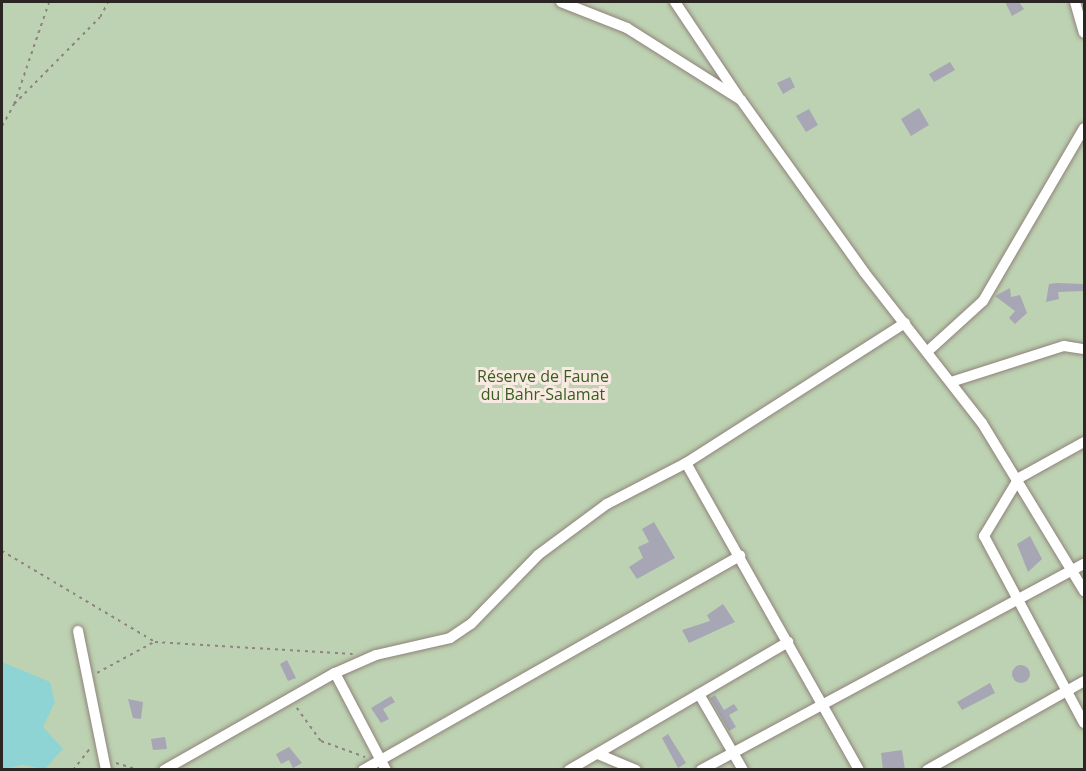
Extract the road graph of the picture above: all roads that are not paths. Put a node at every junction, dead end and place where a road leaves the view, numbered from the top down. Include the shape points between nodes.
1 (561, 2) edge
2 (675, 2) edge
3 (1075, 2) edge
4 (1084, 33) edge
5 (741, 100) junction
6 (1084, 128) edge
7 (905, 323) junction
8 (1084, 349) edge
9 (928, 351) junction
10 (951, 382) junction
11 (1084, 442) edge
12 (686, 463) junction
13 (1019, 478) junction
14 (740, 556) junction
15 (1084, 564) edge
16 (1073, 571) junction
17 (1084, 591) edge
18 (1016, 600) junction
19 (78, 630) dead end
20 (788, 642) junction
21 (335, 673) junction
22 (1084, 681) edge
23 (1066, 690) junction
24 (699, 694) junction
25 (823, 705) junction
26 (1084, 723) edge
27 (598, 754) junction
28 (734, 754) junction
29 (380, 759) junction
30 (105, 765) edge
31 (164, 770) edge
32 (363, 770) edge
33 (386, 770) edge
34 (569, 770) edge
35 (636, 770) edge
36 (701, 770) edge
37 (743, 770) edge
38 (859, 770) edge
39 (927, 770) edge

1 - 5 street via 627,28
2 - 5 street
3 - 4 street
5 - 7 street
6 - 9 street via 982,301
7 - 9 street
7 - 12 street
8 - 10 street via 1064,346
9 - 10 street
10 - 13 street
11 - 13 street
12 - 14 street
12 - 21 street via 607,504 538,555 471,624 450,638 376,655
13 - 16 street
13 - 18 street via 984,536
14 - 20 street
14 - 29 street
15 - 16 street
16 - 17 street
16 - 18 street
18 - 23 street
18 - 25 street
19 - 30 street
20 - 24 street
20 - 25 street
21 - 29 street
21 - 31 street via 290,695
22 - 23 street
23 - 26 street
23 - 39 street
24 - 27 street
24 - 28 street
25 - 28 street
25 - 38 street
27 - 34 street
27 - 35 street
28 - 36 street
28 - 37 street
29 - 32 street
29 - 33 street

